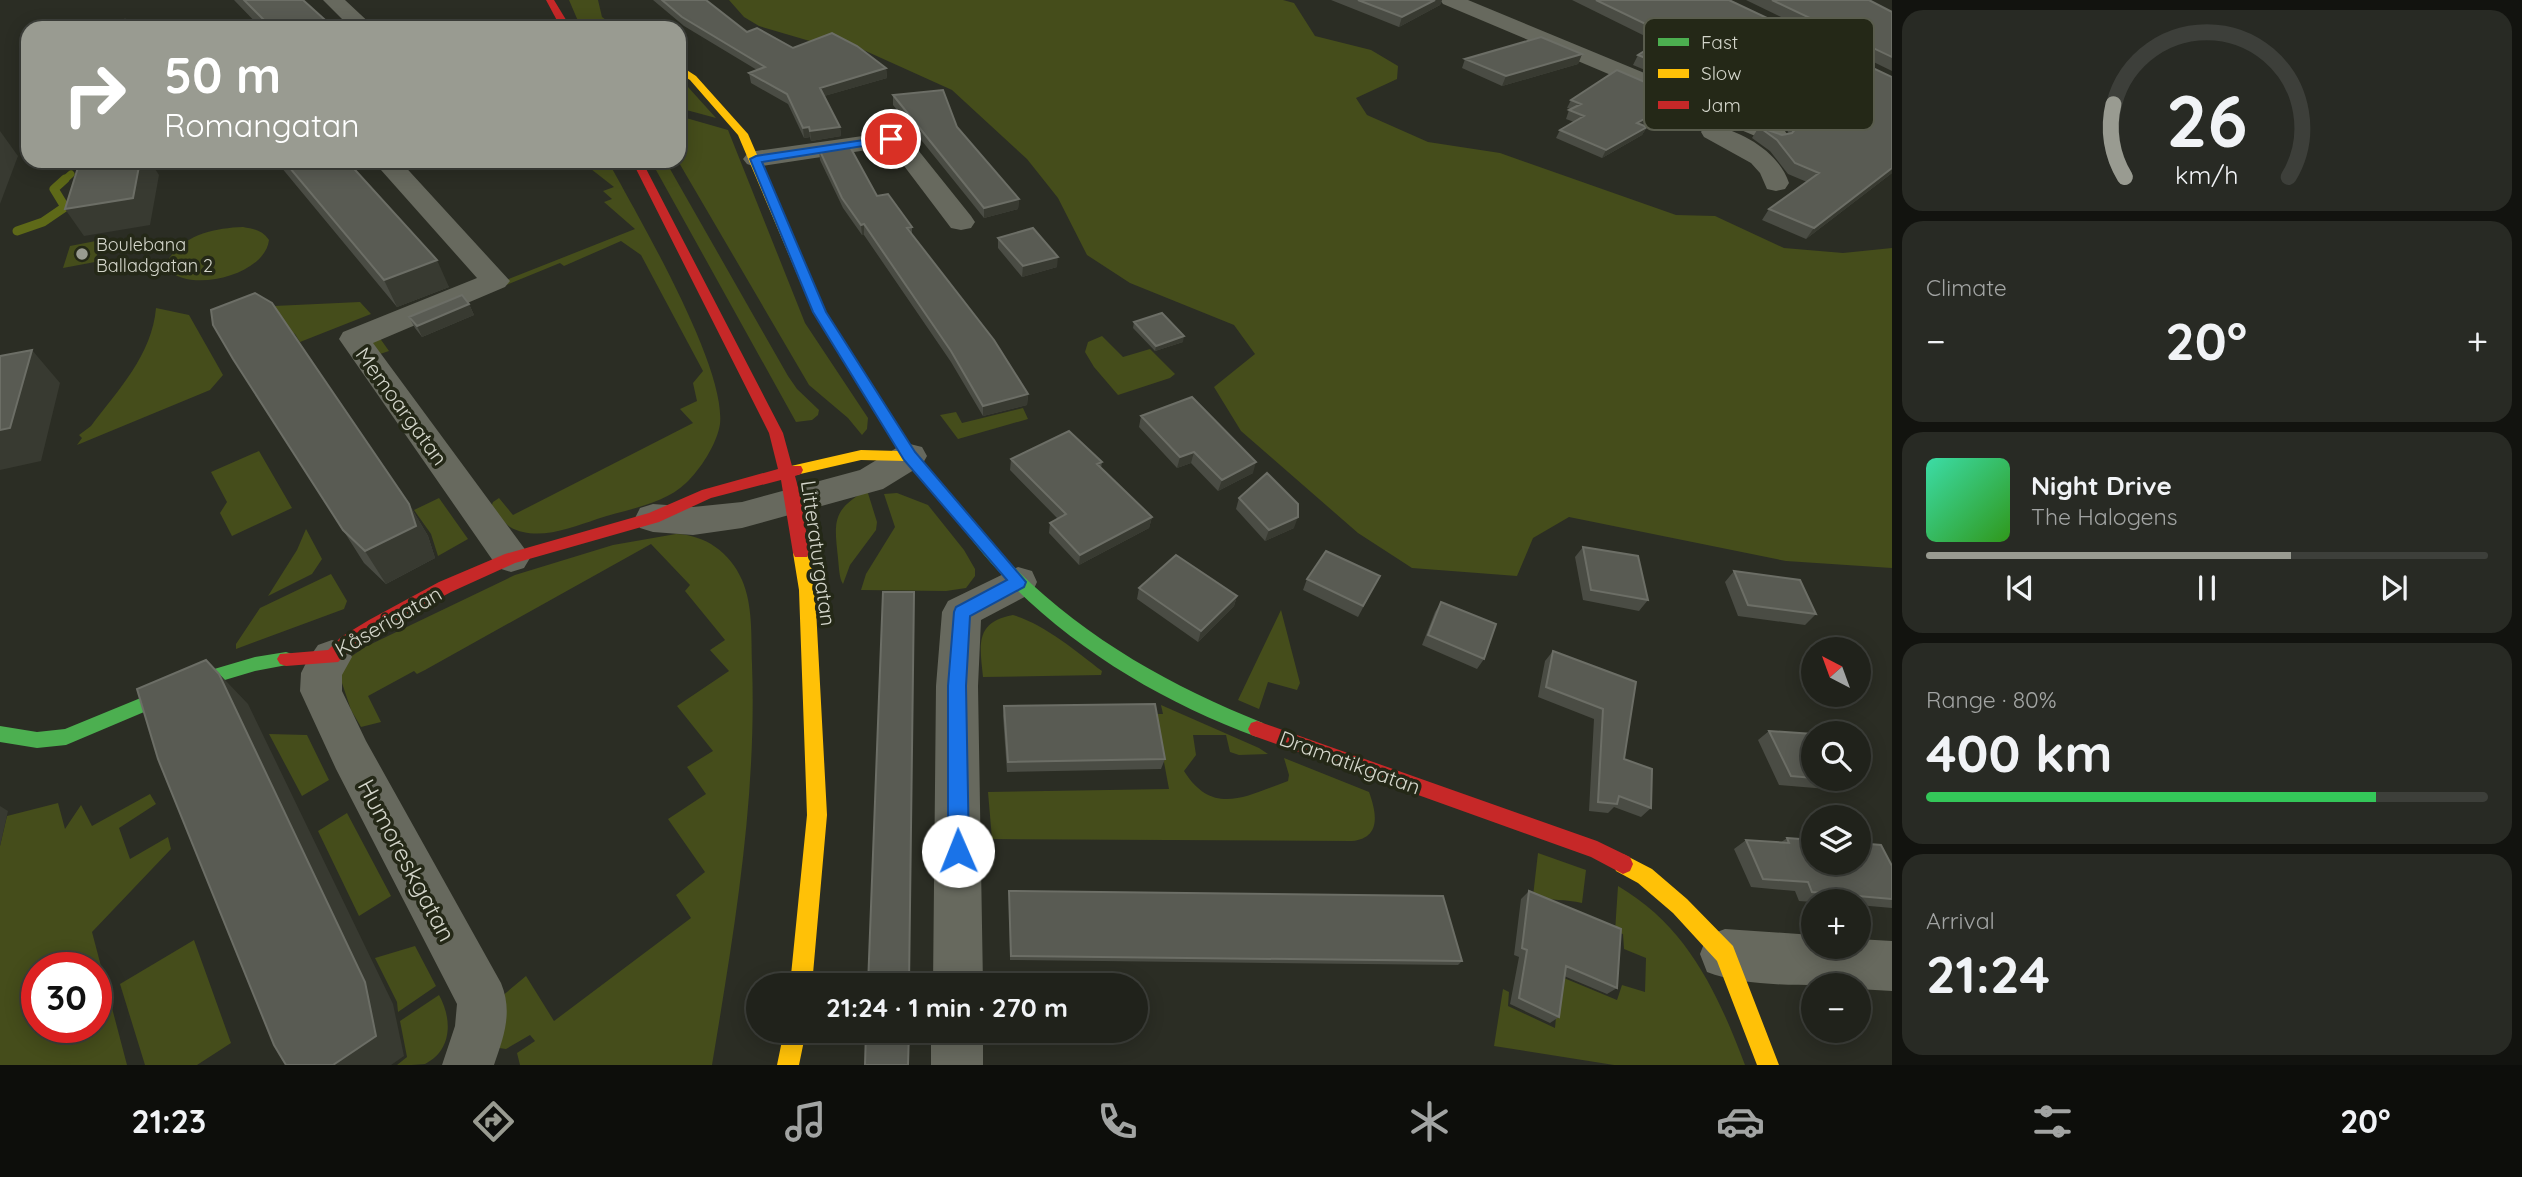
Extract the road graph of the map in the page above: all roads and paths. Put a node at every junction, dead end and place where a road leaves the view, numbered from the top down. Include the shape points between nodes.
1 (333, 0) edge
2 (1450, 0) edge
3 (554, 2) edge
4 (356, 21) edge
5 (563, 21) edge
6 (686, 73) edge
7 (1644, 81) edge
8 (1712, 130) edge
9 (1761, 130) edge
10 (1776, 136) edge
11 (756, 159) junction
12 (392, 168) edge
13 (641, 168) edge
14 (1776, 183) dead end
15 (961, 222) dead end
16 (910, 456) junction
17 (791, 487) junction
18 (653, 518) joint
19 (511, 558) junction
20 (1018, 582) junction
21 (331, 657) junction
22 (0, 734) edge
23 (1725, 954) junction
24 (1892, 966) edge
25 (802, 973) edge
26 (957, 973) edge
27 (793, 1043) edge
28 (957, 1043) edge
29 (468, 1065) edge
30 (789, 1065) edge
31 (957, 1065) edge
32 (1768, 1065) edge

1 - 4 street
2 - 7 street
3 - 5 street
6 - 11 street, Dramatikgatan via 732,120
8 - 14 street via 1756,156 1774,174
9 - 10 street
11 - 15 street via 891,139 901,145
11 - 16 street, Dramatikgatan via 819,312
12 - 19 street, Memoargatan via 495,281 354,339
13 - 17 street, Litteraturgatan via 776,433
16 - 17 street via 871,480
16 - 20 street, Dramatikgatan
17 - 18 street, Kåserigatan via 742,514 693,522
17 - 25 street, Litteraturgatan via 807,590 817,816
18 - 19 street, Kåserigatan
19 - 21 street, Kåserigatan via 375,625
20 - 23 street, Dramatikgatan via 1129,668 1241,723 1619,861 1660,887
20 - 26 street via 962,612 957,686
21 - 22 street, Kåserigatan via 275,660 219,675 84,732 44,740
21 - 29 street, Humoreskgatan via 322,673 321,691 483,1000 478,1038
23 - 24 street
23 - 32 street, Dramatikgatan
27 - 30 street
28 - 31 street

